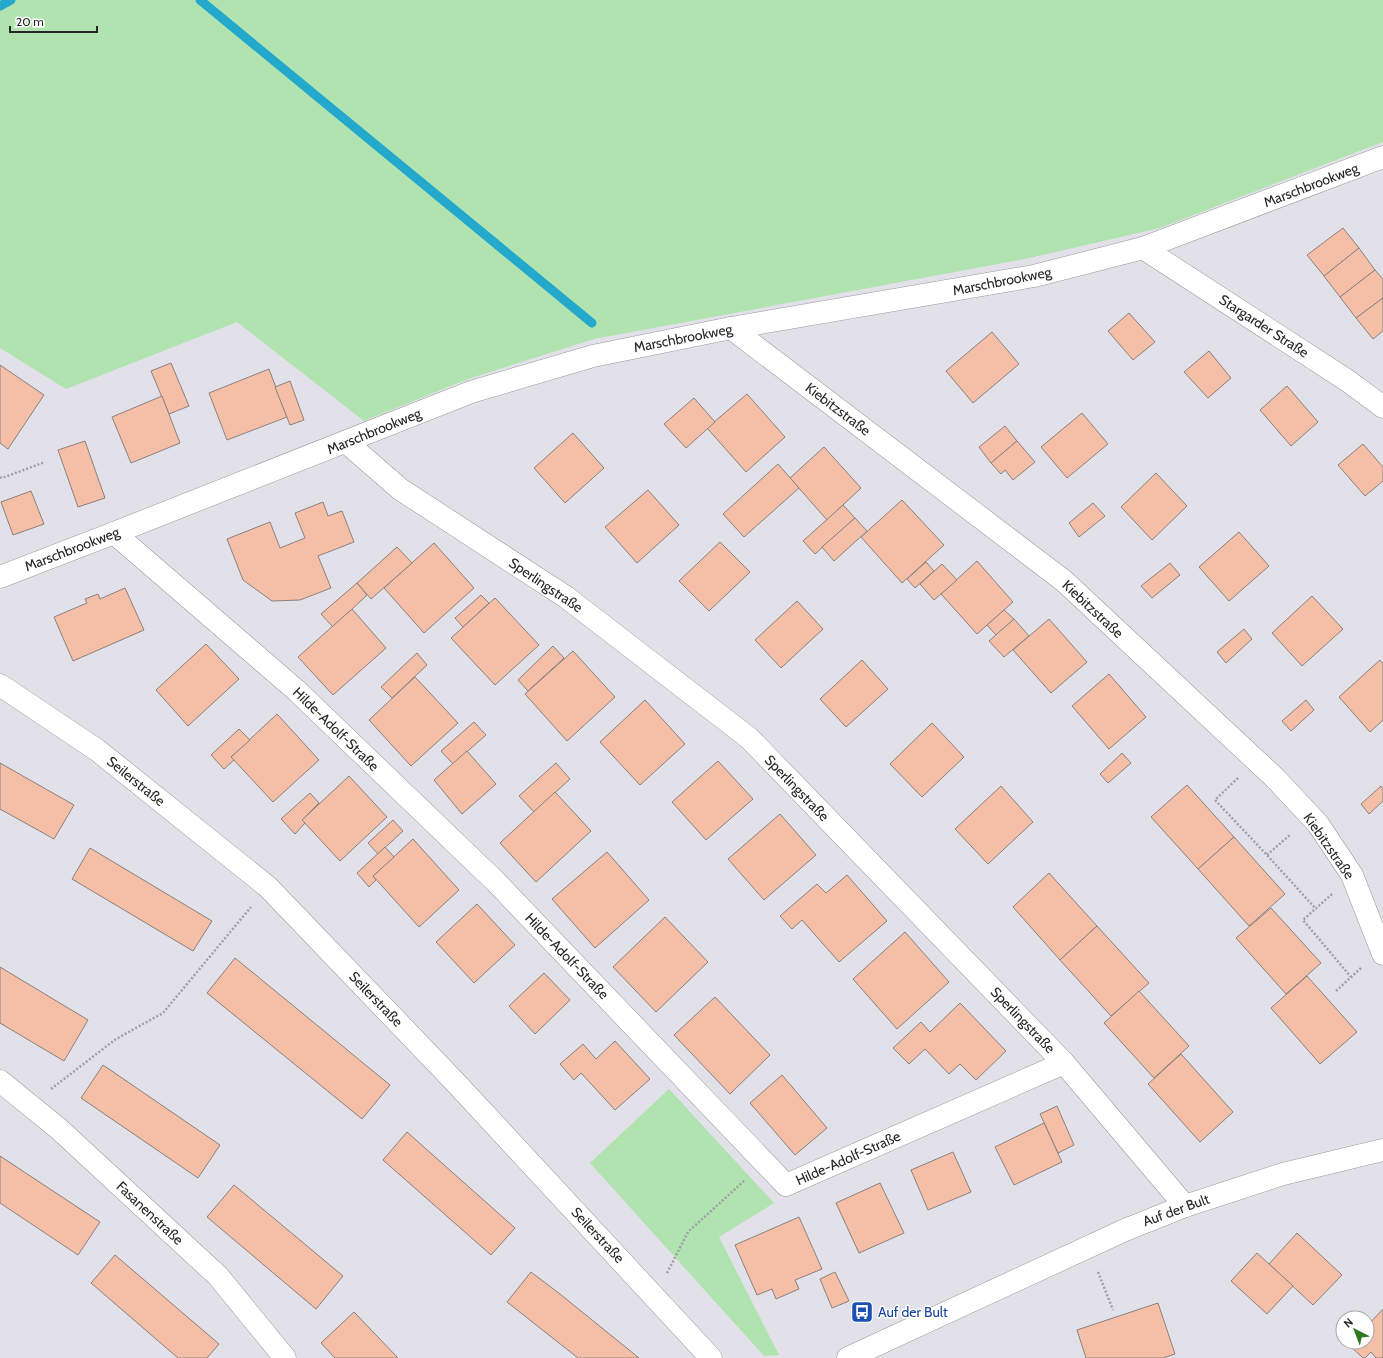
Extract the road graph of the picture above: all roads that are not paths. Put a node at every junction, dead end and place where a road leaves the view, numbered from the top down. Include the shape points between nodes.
1 (1383, 157) edge
2 (1143, 248) junction
3 (731, 328) junction
4 (1383, 407) edge
5 (346, 442) junction
6 (114, 533) junction
7 (0, 577) edge
8 (0, 684) edge
9 (1382, 952) edge
10 (1064, 1063) junction
11 (0, 1081) edge
12 (1383, 1150) edge
13 (1185, 1206) junction
14 (285, 1358) edge
15 (711, 1358) edge
16 (848, 1358) edge

1 - 2 street, Marschbrookweg
2 - 3 street, Marschbrookweg via 1034,276
2 - 4 street, Stargarder Straße via 1348,381
3 - 5 street, Marschbrookweg via 570,362 471,392
3 - 9 street, Kiebitzstraße via 1064,581 1275,778 1318,824 1352,875
5 - 6 street, Marschbrookweg
5 - 10 street, Sperlingstraße via 400,489 566,596 749,738
6 - 7 street, Marschbrookweg
6 - 10 street, Hilde-Adolf-Straße via 296,690 496,882 786,1185
8 - 15 street, Seilerstraße via 97,750 268,887 456,1083
10 - 13 street, Sperlingstraße
11 - 14 street, Fasanenstraße via 59,1129 218,1276
12 - 13 street, Auf der Bult via 1283,1174
13 - 16 street, Auf der Bult via 1125,1230

